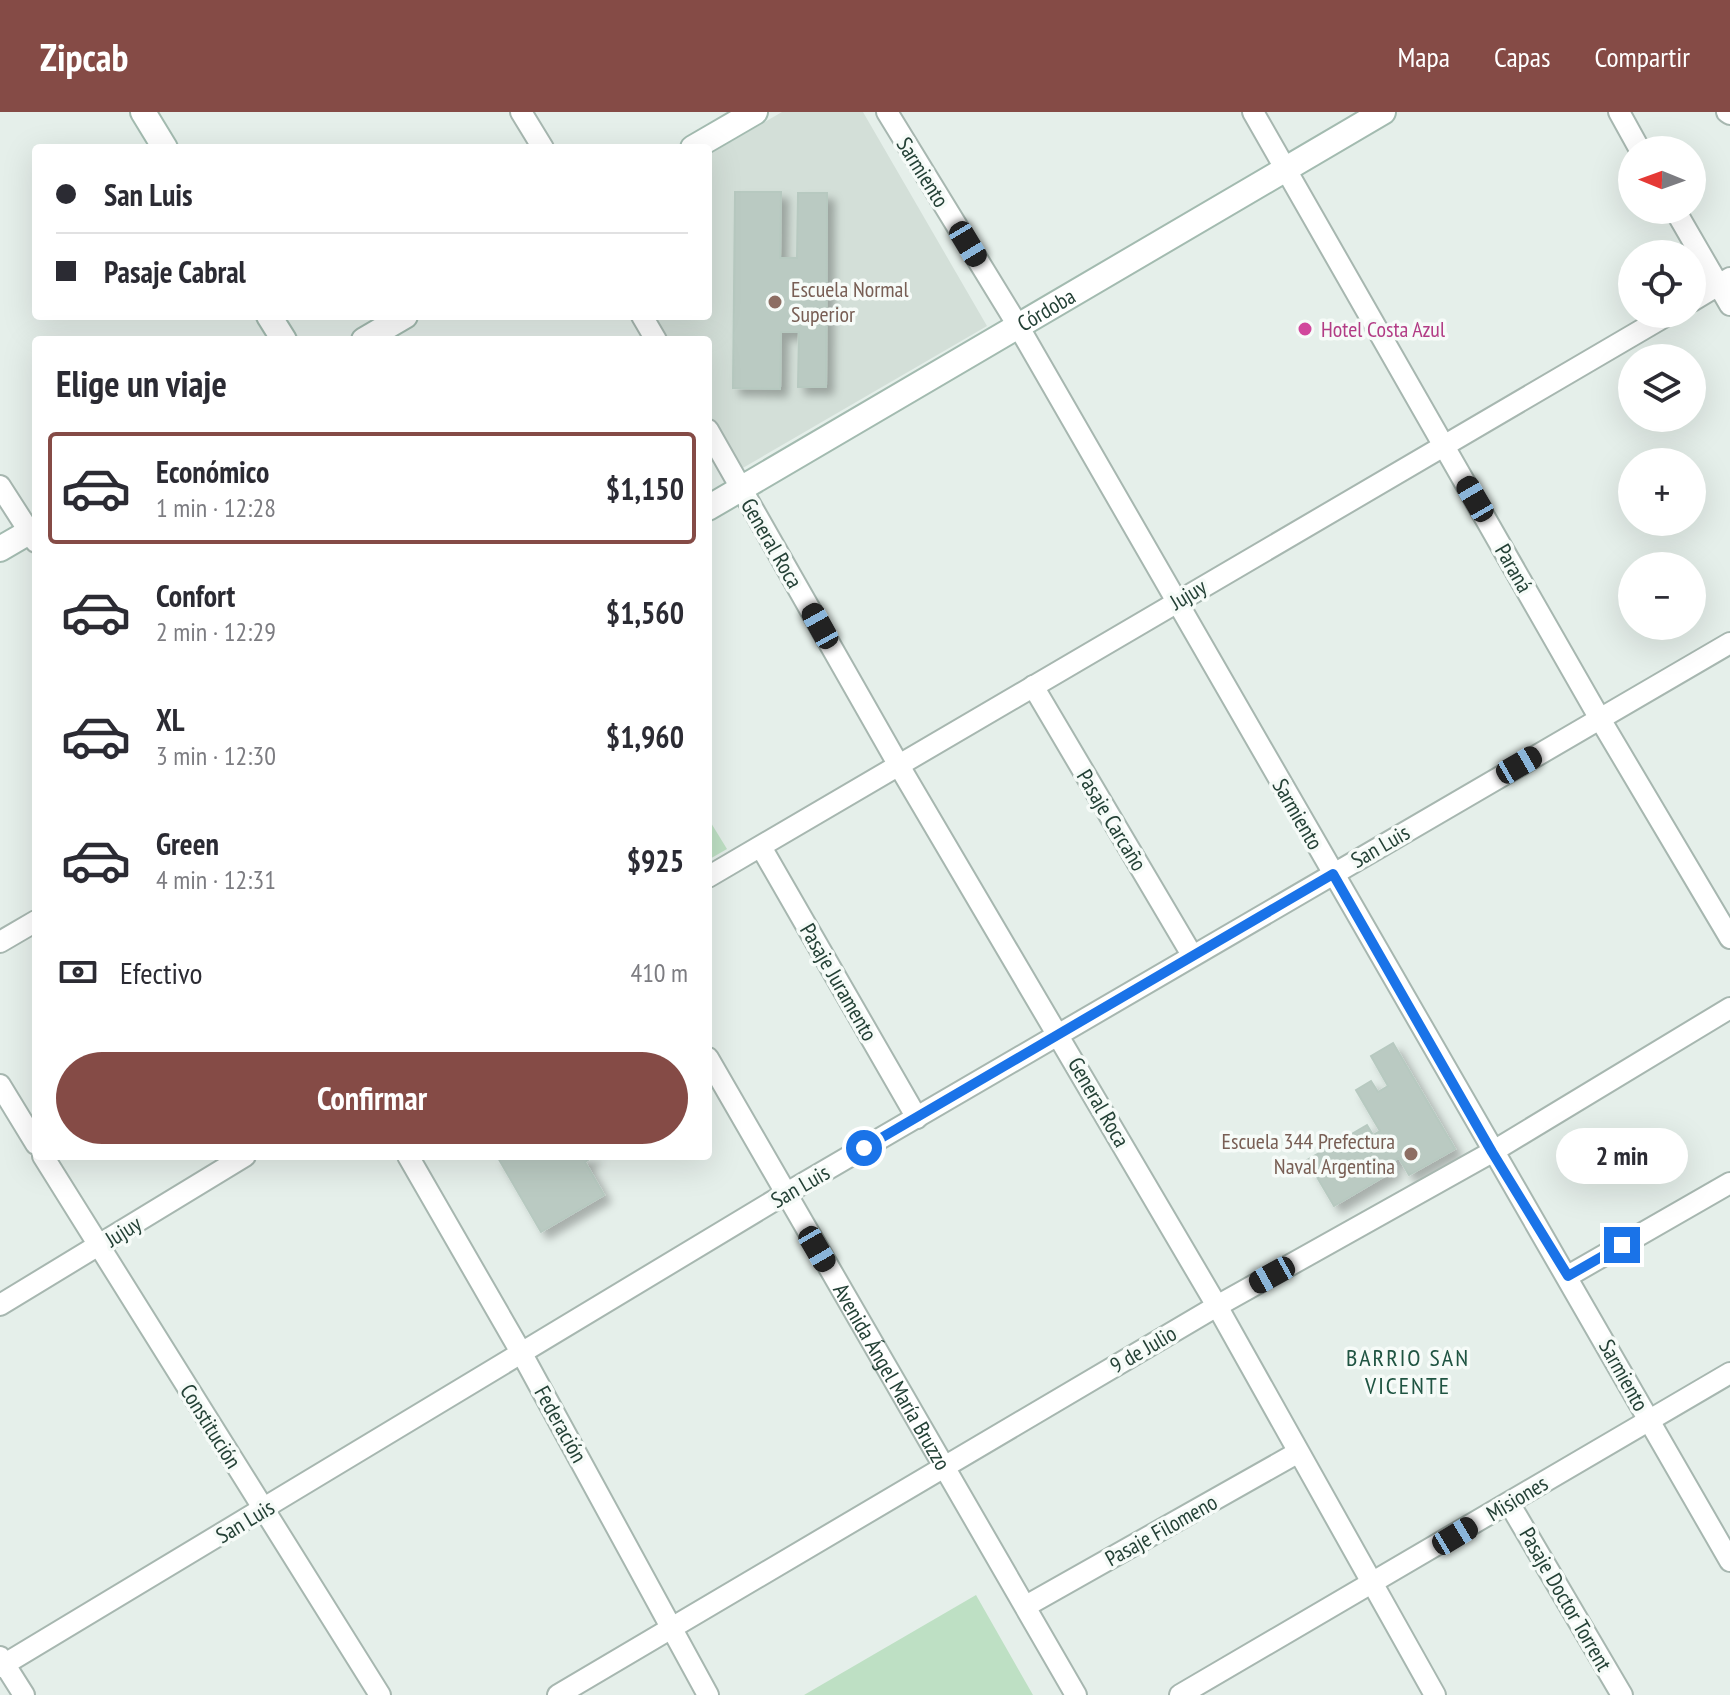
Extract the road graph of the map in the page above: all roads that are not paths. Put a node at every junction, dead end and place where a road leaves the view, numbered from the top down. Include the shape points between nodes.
1 (126, 112) edge
2 (143, 112) edge
3 (521, 112) edge
4 (755, 112) edge
5 (887, 112) edge
6 (1253, 112) edge
7 (1383, 112) edge
8 (1619, 112) edge
9 (1632, 136) edge
10 (146, 144) edge
11 (163, 144) edge
12 (541, 144) edge
13 (700, 144) edge
14 (1284, 167) junction
15 (1685, 224) edge
16 (1724, 282) edge
17 (1706, 293) edge
18 (1730, 305) edge
19 (398, 320) edge
20 (1017, 324) junction
21 (1645, 328) edge
22 (371, 336) edge
23 (712, 437) edge
24 (1443, 444) junction
25 (0, 486) edge
26 (741, 488) junction
27 (712, 506) edge
28 (32, 531) edge
29 (32, 535) edge
30 (0, 549) edge
31 (1175, 602) junction
32 (1730, 643) edge
33 (1033, 686) junction
34 (1600, 719) junction
35 (898, 764) junction
36 (761, 847) junction
37 (1333, 874) junction
38 (712, 875) edge
39 (32, 923) edge
40 (1730, 938) edge
41 (0, 942) edge
42 (1192, 955) junction
43 (1730, 1008) edge
44 (1059, 1032) junction
45 (712, 1065) edge
46 (0, 1085) edge
47 (917, 1118) junction
48 (32, 1137) edge
49 (1492, 1152) junction
50 (45, 1160) edge
51 (239, 1160) edge
52 (410, 1160) edge
53 (1730, 1183) edge
54 (785, 1194) junction
55 (98, 1247) junction
56 (1568, 1276) junction
57 (0, 1305) edge
58 (1217, 1306) junction
59 (522, 1354) junction
60 (1730, 1373) edge
61 (1649, 1419) junction
62 (1297, 1453) junction
63 (943, 1466) junction
64 (1509, 1503) junction
65 (264, 1510) junction
66 (1730, 1561) edge
67 (1373, 1585) junction
68 (1026, 1606) junction
69 (672, 1627) junction
70 (2, 1663) edge
71 (24, 1695) edge
72 (380, 1695) edge
73 (558, 1695) edge
74 (708, 1695) edge
75 (1076, 1695) edge
76 (1180, 1695) edge
77 (1435, 1695) edge
78 (1622, 1695) edge

1 - 10 street
2 - 11 street
3 - 12 street
4 - 13 street
5 - 20 street, Sarmiento
6 - 14 street, Paraná
7 - 14 street, Córdoba
8 - 9 street
14 - 20 street, Córdoba
14 - 24 street, Paraná
15 - 16 street
16 - 17 street
16 - 18 street
19 - 22 street
20 - 26 street, Córdoba
20 - 31 street, Sarmiento
21 - 24 street, Jujuy
23 - 26 street, General Roca
24 - 31 street, Jujuy
24 - 34 street, Paraná
25 - 28 street
26 - 27 street, Córdoba
26 - 35 street, General Roca
29 - 30 street
31 - 33 street, Jujuy
31 - 37 street, Sarmiento
32 - 34 street, San Luis
33 - 35 street, Jujuy
33 - 42 street, Pasaje Carcaño
34 - 37 street, San Luis
34 - 40 street, Paraná
35 - 36 street, Jujuy
35 - 44 street, General Roca
36 - 38 street, Jujuy
36 - 47 street, Pasaje Juramento
37 - 42 street, San Luis
37 - 49 street, Sarmiento
39 - 41 street
42 - 44 street, San Luis
43 - 49 street, 9 de Julio
44 - 47 street, San Luis
44 - 58 street, General Roca
45 - 54 street, Avenida Ángel María Bruzzo
46 - 48 street
47 - 54 street, San Luis
49 - 56 street, Sarmiento
49 - 58 street, 9 de Julio
50 - 55 street, Constitución
51 - 55 street, Jujuy
52 - 59 street, Federación
53 - 56 street
54 - 59 street, San Luis
54 - 63 street, Avenida Ángel María Bruzzo
55 - 57 street, Jujuy
55 - 65 street, Constitución
56 - 61 street, Sarmiento
58 - 62 street, General Roca
58 - 63 street, 9 de Julio
59 - 65 street, San Luis
59 - 69 street, Federación
60 - 61 street, Misiones
61 - 64 street, Misiones
61 - 66 street, Sarmiento
62 - 67 street, General Roca
62 - 68 street, Pasaje Filomeno
63 - 68 street, Avenida Ángel María Bruzzo
63 - 69 street, 9 de Julio
64 - 67 street, Misiones
64 - 78 street, Pasaje Doctor Torrent
65 - 70 street, San Luis
65 - 72 street, Constitución
67 - 76 street, Misiones
67 - 77 street, General Roca
68 - 75 street, Avenida Ángel María Bruzzo
69 - 73 street, 9 de Julio
69 - 74 street, Federación
70 - 71 street

